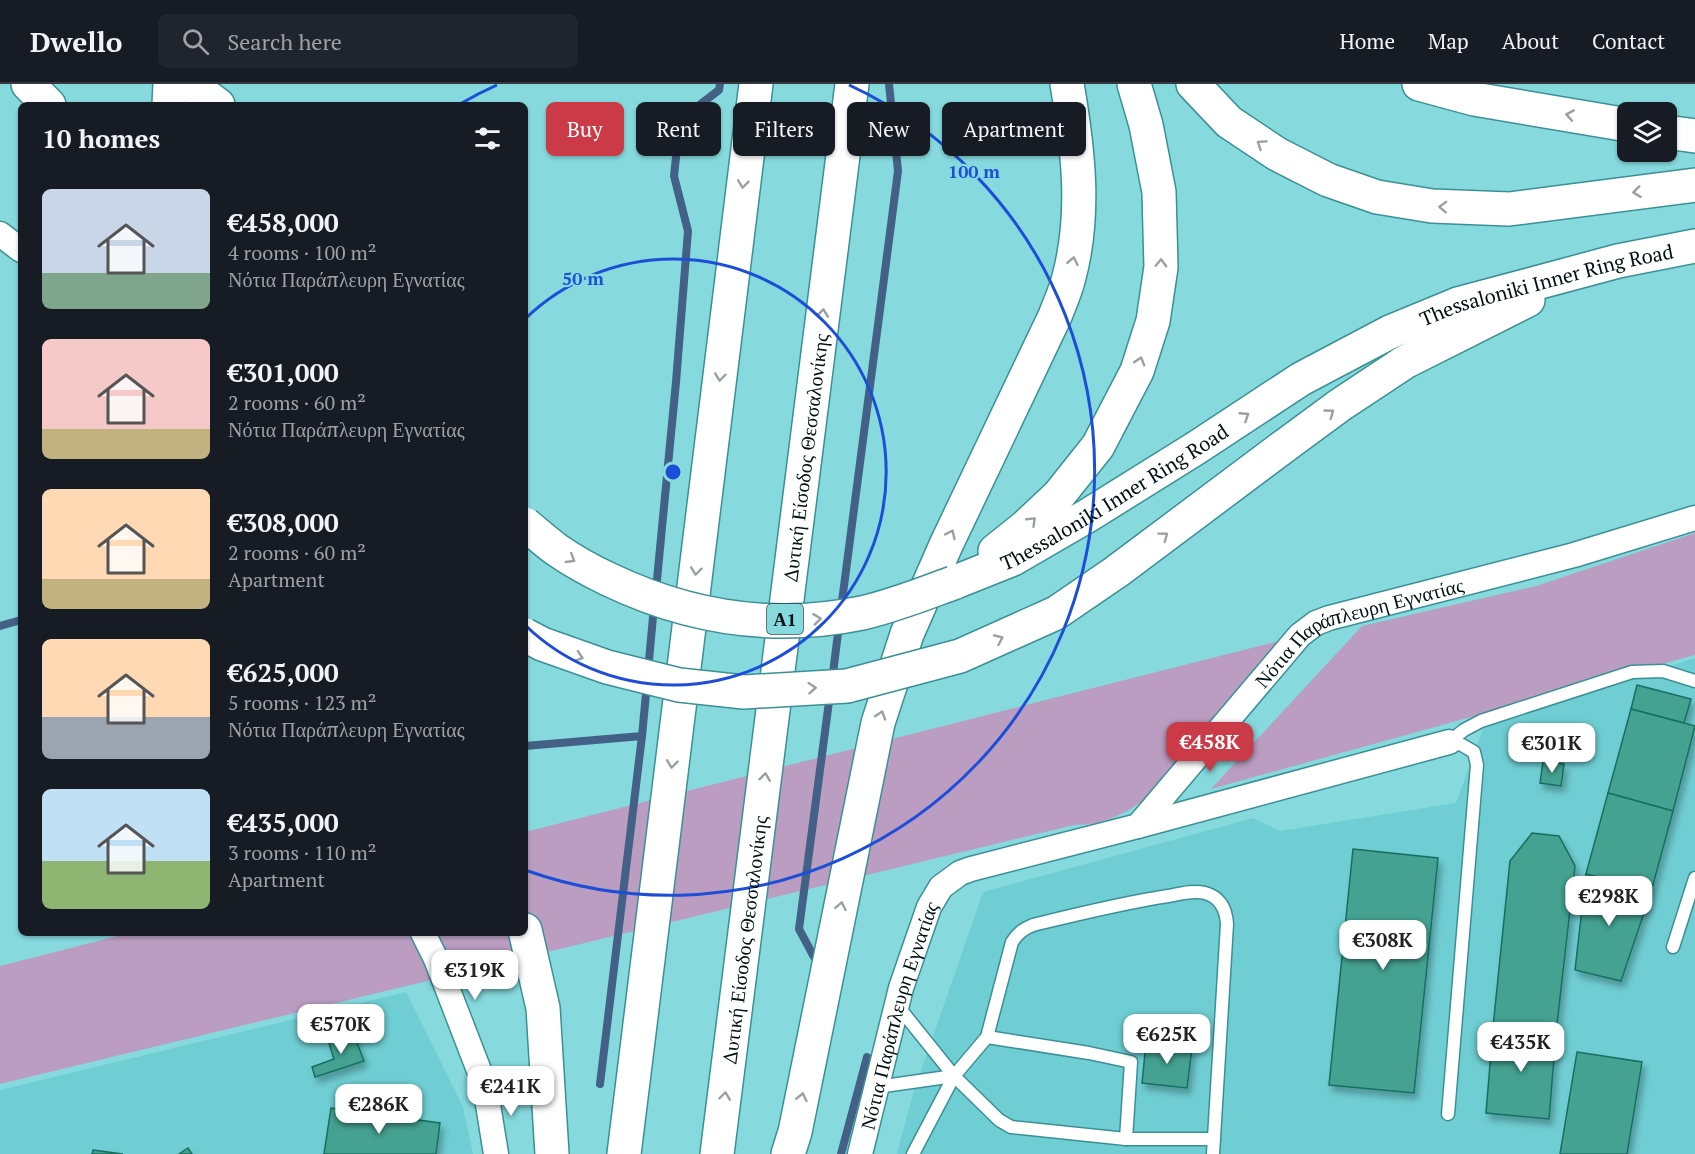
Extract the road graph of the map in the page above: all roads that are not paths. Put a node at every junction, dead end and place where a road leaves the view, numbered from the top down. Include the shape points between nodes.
1 (28, 84) edge
2 (170, 84) edge
3 (190, 84) edge
4 (756, 84) edge
5 (852, 84) edge
6 (1067, 84) edge
7 (1134, 84) edge
8 (1192, 84) edge
9 (1419, 84) edge
10 (47, 102) edge
11 (169, 102) edge
12 (214, 102) edge
13 (1617, 123) edge
14 (1677, 134) edge
15 (1695, 136) edge
16 (1695, 185) edge
17 (0, 234) edge
18 (1695, 246) edge
19 (18, 248) edge
20 (1584, 271) junction
21 (1695, 518) edge
22 (528, 527) edge
23 (953, 583) junction
24 (528, 637) edge
25 (1695, 681) edge
26 (1449, 742) junction
27 (1138, 826) junction
28 (1695, 878) edge
29 (424, 936) edge
30 (526, 936) edge
31 (1673, 947) dead end
32 (897, 1005) junction
33 (987, 1037) junction
34 (954, 1076) junction
35 (877, 1087) junction
36 (1448, 1114) dead end
37 (1126, 1139) junction
38 (1214, 1139) junction
39 (496, 1154) edge
40 (552, 1154) edge
41 (624, 1154) edge
42 (717, 1154) edge
43 (788, 1154) edge
44 (860, 1154) edge
45 (914, 1154) edge
46 (1213, 1154) edge

1 - 10 highway
2 - 11 highway
3 - 12 highway
4 -> 41 highway
42 -> 5 highway, Δυτική Είσοδος Θεσσαλονίκης / Α1
43 -> 6 highway via 878,723 908,634 946,545 1055,316 1069,278 1078,236 1080,196
23 -> 7 highway via 1059,495 1098,446 1137,371 1153,321 1161,267 1159,192
16 -> 8 highway via 1509,209 1432,206 1377,197 1328,180 1277,154 1229,122
13 -> 9 highway via 1474,99
14 - 15 highway
17 - 19 street
18 - 20 highway, Thessaloniki Inner Ring Road
23 -> 20 highway, Thessaloniki Inner Ring Road via 1013,559 1301,379 1390,332 1458,304
24 -> 20 highway, bridge via 608,667 680,685 744,692 847,686 960,656 1056,613 1340,405 1405,362
21 - 27 street, Νότια Παράπλευρη Εγνατίας via 1574,555 1316,622 1300,635
22 -> 23 highway, Thessaloniki Inner Ring Road, bridge via 556,550 625,587 664,603 730,618 802,621 861,613
25 - 26 lane via 1663,670 1632,672 1480,721
26 - 27 street
26 - 36 lane via 1474,752 1477,765
27 - 32 street, Νότια Παράπλευρη Εγνατίας via 971,869 950,879 929,907
28 - 31 lane
29 - 39 street via 485,1086
30 - 40 highway via 543,1008
32 - 34 lane
32 - 35 street, Νότια Παράπλευρη Εγνατίας
33 - 34 lane
33 - 37 lane via 1131,1062
33 - 38 lane via 1012,942 1024,928 1153,898 1202,892 1212,896 1221,903 1227,924
34 - 35 lane
34 - 37 lane via 1011,1127
34 - 45 lane
35 - 44 street, Νότια Παράπλευρη Εγνατίας
37 - 38 lane
38 - 46 lane

